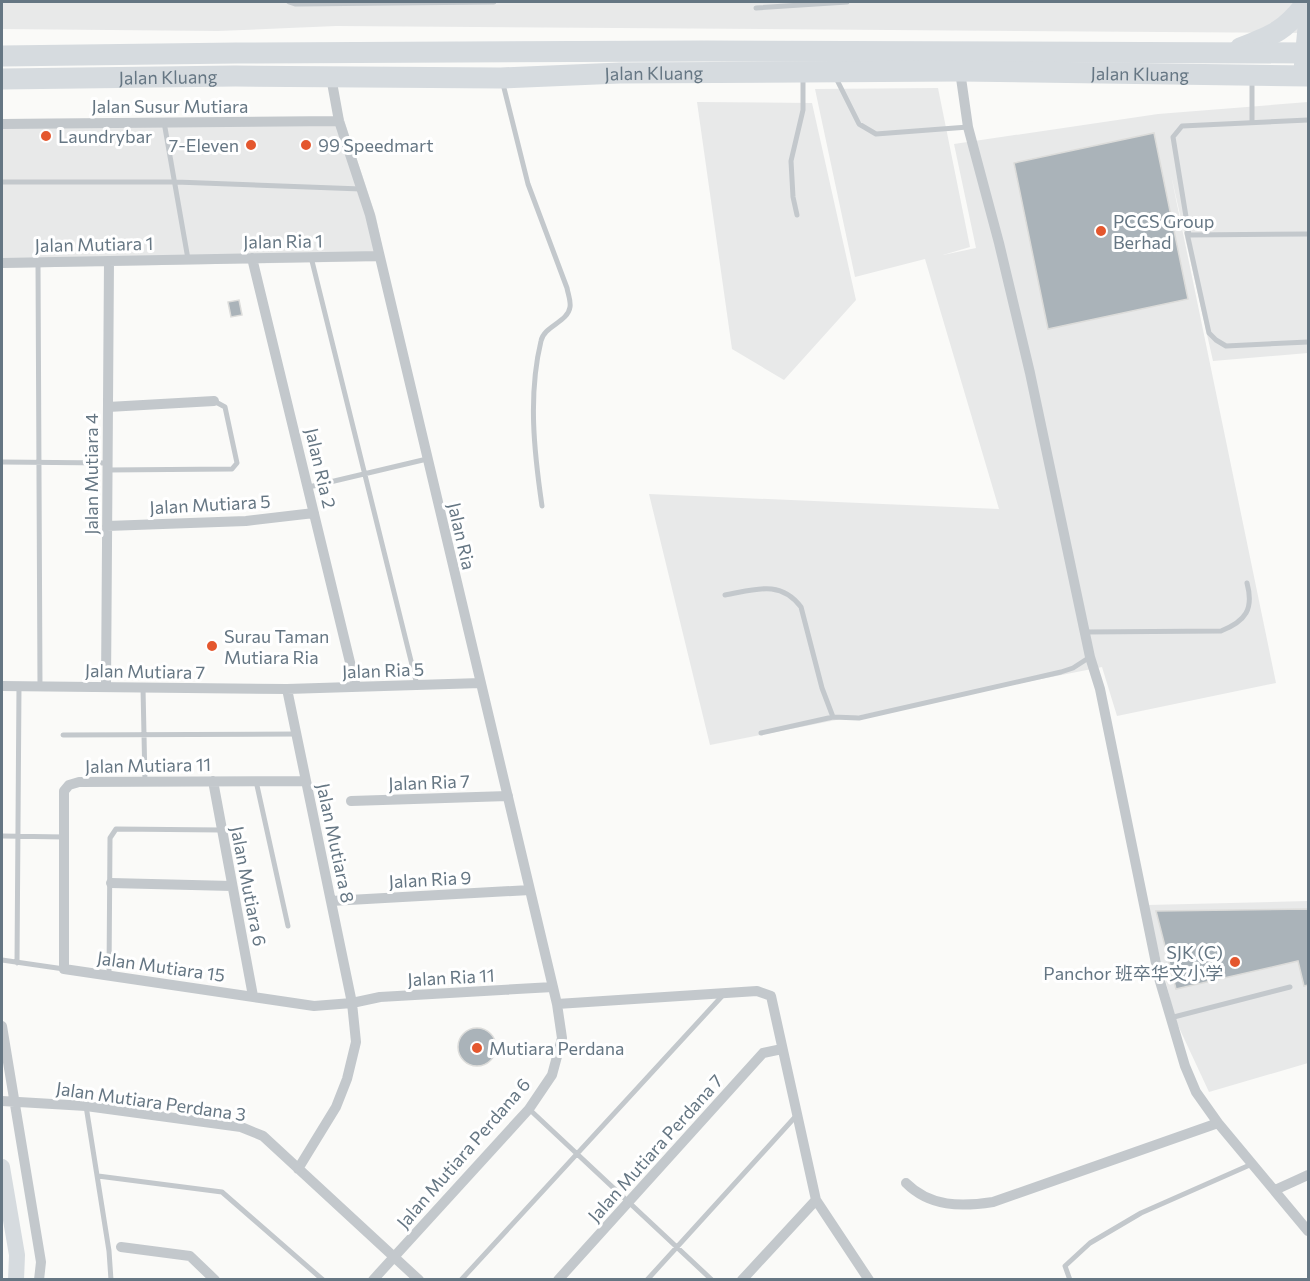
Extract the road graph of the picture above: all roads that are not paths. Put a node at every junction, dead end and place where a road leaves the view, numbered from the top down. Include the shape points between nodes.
1 (289, 2) edge
2 (494, 2) edge
3 (847, 2) edge
4 (1308, 2) edge
5 (756, 8) dead end
6 (1225, 53) junction
7 (1306, 53) edge
8 (2, 56) edge
9 (960, 71) junction
10 (803, 72) junction
11 (833, 72) junction
12 (1252, 75) junction
13 (1305, 76) edge
14 (331, 77) junction
15 (501, 78) junction
16 (2, 79) edge
17 (1308, 120) edge
18 (339, 121) junction
19 (164, 122) junction
20 (1252, 122) junction
21 (2, 123) edge
22 (968, 127) junction
23 (2, 182) edge
24 (176, 182) junction
25 (363, 189) junction
26 (797, 215) dead end
27 (1308, 234) edge
28 (1189, 235) junction
29 (379, 256) junction
30 (311, 257) junction
31 (252, 258) junction
32 (188, 259) junction
33 (109, 261) junction
34 (38, 262) junction
35 (2, 263) edge
36 (1308, 342) edge
37 (214, 401) joint
38 (108, 407) junction
39 (427, 459) junction
40 (2, 462) edge
41 (39, 462) junction
42 (107, 466) junction
43 (365, 474) junction
44 (309, 487) junction
45 (542, 506) dead end
46 (314, 513) junction
47 (107, 526) junction
48 (1247, 583) dead end
49 (725, 595) dead end
50 (1085, 632) junction
51 (1090, 657) junction
52 (481, 683) junction
53 (417, 685) junction
54 (2, 686) edge
55 (19, 686) junction
56 (40, 686) junction
57 (106, 687) junction
58 (143, 687) junction
59 (356, 687) junction
60 (287, 689) junction
61 (833, 717) junction
62 (761, 733) dead end
63 (297, 734) junction
64 (63, 735) dead end
65 (144, 735) junction
66 (213, 781) junction
67 (256, 781) junction
68 (306, 781) junction
69 (145, 782) junction
70 (507, 796) junction
71 (351, 801) dead end
72 (221, 830) junction
73 (2, 836) edge
74 (17, 837) junction
75 (64, 837) junction
76 (111, 883) junction
77 (232, 886) junction
78 (530, 890) junction
79 (331, 902) junction
80 (288, 926) dead end
81 (2, 960) edge
82 (17, 963) junction
83 (64, 969) junction
84 (110, 975) junction
85 (553, 987) junction
86 (1290, 987) dead end
87 (725, 993) junction
88 (253, 996) junction
89 (352, 1004) junction
90 (557, 1004) junction
91 (1170, 1018) junction
92 (2, 1026) edge
93 (782, 1049) junction
94 (2, 1101) edge
95 (13, 1102) junction
96 (86, 1106) junction
97 (529, 1109) junction
98 (798, 1115) junction
99 (1218, 1123) junction
100 (577, 1154) junction
101 (1252, 1164) junction
102 (2, 1167) edge
103 (298, 1169) junction
104 (1308, 1175) edge
105 (98, 1176) junction
106 (906, 1183) dead end
107 (1275, 1190) junction
108 (816, 1200) junction
109 (628, 1202) junction
110 (1308, 1231) edge
111 (121, 1247) dead end
112 (677, 1247) junction
113 (394, 1256) junction
114 (747, 1278) edge
115 (16, 1280) edge
116 (39, 1280) edge
117 (111, 1280) edge
118 (215, 1280) edge
119 (323, 1280) edge
120 (373, 1280) edge
121 (419, 1280) edge
122 (461, 1280) edge
123 (558, 1280) edge
124 (647, 1280) edge
125 (712, 1280) edge
126 (869, 1280) edge
127 (1070, 1280) edge

1 - 2 lane
3 - 5 lane
4 - 6 highway via 1274,35
4 - 7 street
6 - 7 highway, Jalan Kluang
6 - 8 highway, Jalan Kluang via 692,51
7 - 13 street
9 - 11 highway, Jalan Kluang
9 - 12 highway, Jalan Kluang
9 - 22 street
10 - 11 highway, Jalan Kluang
10 - 15 highway, Jalan Kluang
10 - 26 lane via 803,110 791,160
11 - 22 lane via 859,124 876,134
12 - 13 highway, Jalan Kluang
12 - 20 lane
14 - 15 highway, Jalan Kluang
14 - 16 highway, Jalan Kluang
14 - 18 street, Jalan Ria
15 - 45 lane via 528,183 570,301 567,313 542,338 536,367 535,460
17 - 20 lane
18 - 19 street, Jalan Susur Mutiara
18 - 25 street, Jalan Ria
19 - 21 street, Jalan Susur Mutiara
19 - 24 lane
20 - 28 lane via 1182,126 1173,137
22 - 50 street via 1030,373
23 - 24 lane
24 - 25 lane
24 - 32 lane
25 - 29 street, Jalan Ria
27 - 28 lane
28 - 36 lane via 1186,233 1209,333 1216,340 1226,345
29 - 30 street, Jalan Ria 1
29 - 39 street, Jalan Ria
30 - 31 street, Jalan Ria 1
30 - 43 lane
31 - 32 street, Jalan Ria 1
31 - 44 street, Jalan Ria 2
32 - 33 street, Jalan Mutiara 1
33 - 34 street, Jalan Mutiara 1
33 - 38 street, Jalan Mutiara 4
34 - 35 street, Jalan Mutiara 1
34 - 41 lane
37 - 38 street
37 - 42 lane via 225,406 237,463 232,469
38 - 42 street, Jalan Mutiara 4
39 - 43 lane
39 - 52 street, Jalan Ria
40 - 41 lane
41 - 42 lane
41 - 56 lane
42 - 47 street, Jalan Mutiara 4
43 - 44 lane
43 - 53 lane
44 - 46 street, Jalan Ria 2
46 - 47 street, Jalan Mutiara 5 via 246,521
46 - 59 street, Jalan Ria 2
47 - 57 street, Jalan Mutiara 4
48 - 50 lane via 1251,598 1246,612 1236,625 1221,631
49 - 61 lane via 771,587 794,597 801,607
50 - 51 street
51 - 61 lane via 1060,672 859,718
51 - 91 street
52 - 53 street, Jalan Ria 5
52 - 70 street, Jalan Ria
53 - 59 street, Jalan Ria 5
54 - 55 street, Jalan Mutiara 7
55 - 56 street, Jalan Mutiara 7
55 - 74 lane
56 - 57 street, Jalan Mutiara 7
57 - 58 street, Jalan Mutiara 7
58 - 60 street, Jalan Mutiara 7
58 - 65 lane
59 - 60 street, Jalan Ria 5
60 - 63 street, Jalan Mutiara 8
61 - 62 lane
63 - 65 lane
63 - 68 street, Jalan Mutiara 8
64 - 65 lane
65 - 69 lane
66 - 67 street, Jalan Mutiara 11
66 - 69 street, Jalan Mutiara 11
66 - 72 street, Jalan Mutiara 6
67 - 68 street, Jalan Mutiara 11
67 - 80 lane
68 - 79 street, Jalan Mutiara 8
69 - 75 street, Jalan Mutiara 11 via 69,785 64,791
70 - 71 street, Jalan Ria 7
70 - 78 street, Jalan Ria
72 - 76 lane via 116,829 111,838
72 - 77 street, Jalan Mutiara 6
73 - 74 lane
74 - 75 lane
74 - 82 lane
75 - 83 street, Jalan Mutiara 11
76 - 77 street
76 - 84 lane
77 - 88 street, Jalan Mutiara 6
78 - 79 street, Jalan Ria 9
78 - 85 street, Jalan Ria
79 - 89 street, Jalan Mutiara 8
81 - 82 lane
82 - 83 lane
83 - 84 street, Jalan Mutiara 15
84 - 88 street, Jalan Mutiara 15
85 - 89 street, Jalan Ria 11 via 380,997
85 - 90 street, Jalan Ria
86 - 91 lane
87 - 90 street
87 - 93 street via 757,991 771,996
87 - 100 lane
88 - 89 street, Jalan Mutiara 15 via 314,1006
89 - 103 street, Jalan Mutiara 8 via 356,1042 347,1079 336,1107
90 - 97 street, Jalan Mutiara Perdana 6 via 560,1047 552,1075
91 - 99 street via 1196,1092
92 - 95 street
93 - 98 street
93 - 109 street, Jalan Mutiara Perdana 7 via 763,1053
94 - 95 street, Jalan Mutiara Perdana 3
95 - 96 street, Jalan Mutiara Perdana 3
95 - 116 street via 41,1262
96 - 103 street, Jalan Mutiara Perdana 3 via 241,1127 263,1136
96 - 105 lane
97 - 100 lane
97 - 113 street, Jalan Mutiara Perdana 6
98 - 108 street
98 - 112 lane
99 - 101 street
99 - 106 street via 993,1202 972,1206 935,1201 917,1194
100 - 109 lane
100 - 122 lane
101 - 107 street
101 - 127 lane via 1161,1203 1090,1243 1065,1266
102 - 115 street via 17,1255
103 - 113 street, Jalan Mutiara Perdana 3
104 - 107 street
105 - 117 lane
105 - 119 lane via 222,1192
107 - 110 street
108 - 114 street
108 - 126 street
109 - 112 lane
109 - 123 street, Jalan Mutiara Perdana 7
111 - 118 street via 190,1256
112 - 124 lane
112 - 125 lane
113 - 120 street, Jalan Mutiara Perdana 6
113 - 121 street, Jalan Mutiara Perdana 3

